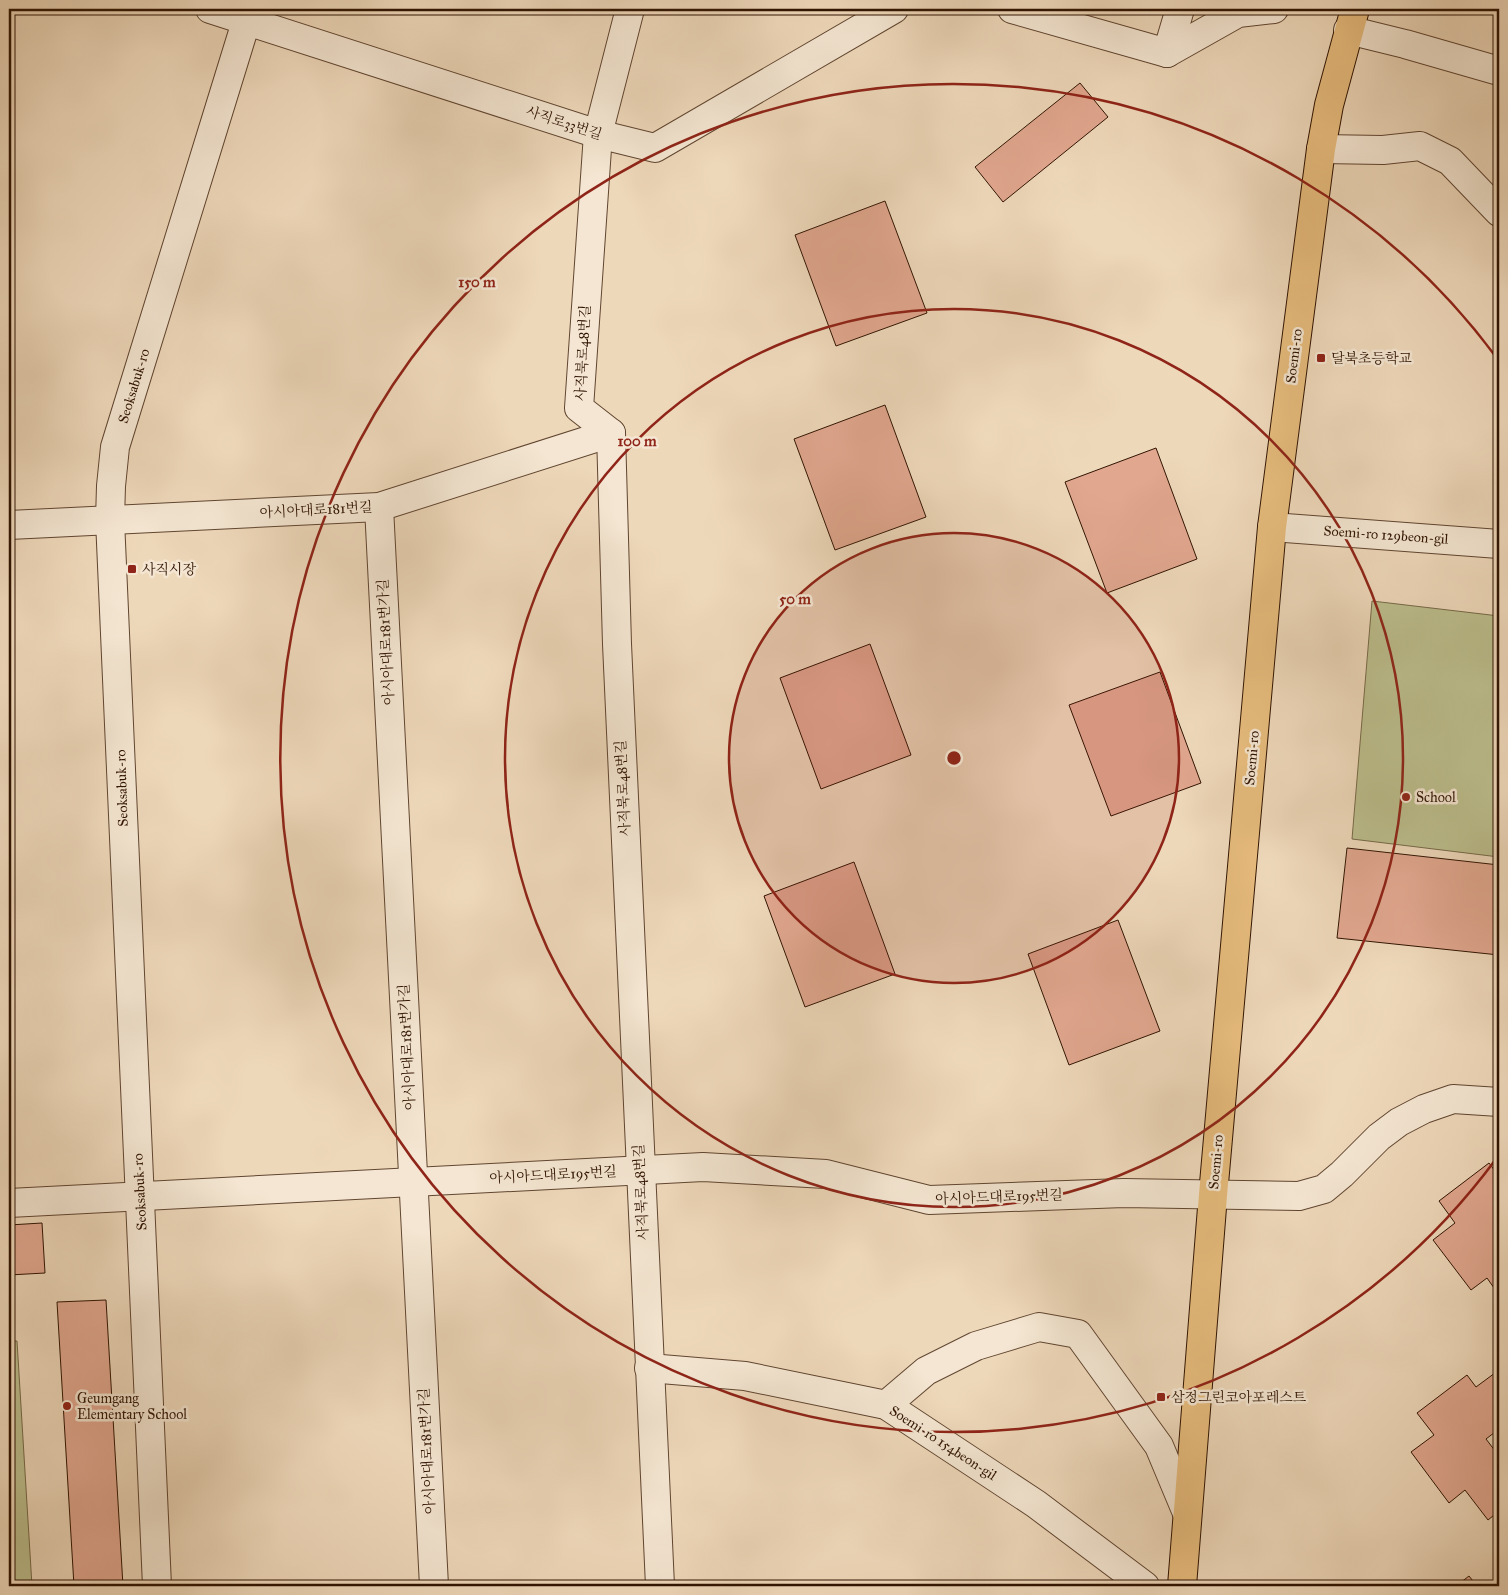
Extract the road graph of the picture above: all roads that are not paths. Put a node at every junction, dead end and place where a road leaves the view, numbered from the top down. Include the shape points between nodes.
1 (210, 9) edge
2 (630, 9) edge
3 (894, 9) edge
4 (1012, 9) edge
5 (1180, 9) edge
6 (1274, 9) edge
7 (248, 14) edge
8 (1351, 19) edge
9 (1167, 53) junction
10 (1499, 71) edge
11 (598, 134) junction
12 (1321, 149) junction
13 (1499, 212) edge
14 (611, 433) junction
15 (379, 507) junction
16 (110, 520) junction
17 (9, 525) edge
18 (1272, 527) junction
19 (1499, 544) edge
20 (1499, 1102) edge
21 (640, 1170) junction
22 (413, 1182) junction
23 (1213, 1195) junction
24 (140, 1196) junction
25 (9, 1203) edge
26 (649, 1368) junction
27 (886, 1405) junction
28 (1187, 1513) junction
29 (157, 1586) edge
30 (434, 1586) edge
31 (660, 1586) edge
32 (1145, 1586) edge
33 (1182, 1586) edge

1 - 7 street, 사직로33번길
2 - 11 street, 사직북로48번길
3 - 11 street, 사직로33번길 via 655,148
4 - 9 street
5 - 9 street
6 - 9 street via 1238,12
7 - 11 street, 사직로33번길
7 - 16 street, Seoksabuk-ro via 115,447
8 - 10 street via 1405,44
8 - 12 main road, Soemi-ro
11 - 14 street, 사직북로48번길 via 579,408
12 - 13 street via 1383,150 1420,146 1450,161
12 - 18 main road, Soemi-ro
14 - 15 street, 아시아대로181번길
14 - 21 street, 사직북로48번길
15 - 16 street, 아시아대로181번길
15 - 22 street, 아시아대로181번가길
16 - 17 street, 아시아대로181번길
16 - 24 street, Seoksabuk-ro
18 - 19 street, Soemi-ro 129beon-gil
18 - 23 main road, Soemi-ro
20 - 23 street, 아시아드대로195번길 via 1453,1099 1424,1108 1386,1132 1324,1189 1300,1196
21 - 22 street, 아시아드대로195번길
21 - 23 street, 아시아드대로195번길 via 703,1167 826,1174 929,1200 1124,1193
21 - 26 street, 사직북로48번길
22 - 24 street, 아시아드대로195번길
22 - 30 street, 아시아대로181번가길
23 - 28 main road, Soemi-ro
24 - 25 street, 아시아드대로195번길
24 - 29 street, Seoksabuk-ro
26 - 27 street, Soemi-ro 154beon-gil via 745,1376
26 - 31 street, 사직북로48번길
27 - 28 street, Soemi-ro via 926,1371 976,1346 1039,1327 1078,1334 1159,1446
27 - 32 street, Soemi-ro 154beon-gil via 1036,1504
28 - 33 main road, Soemi-ro

